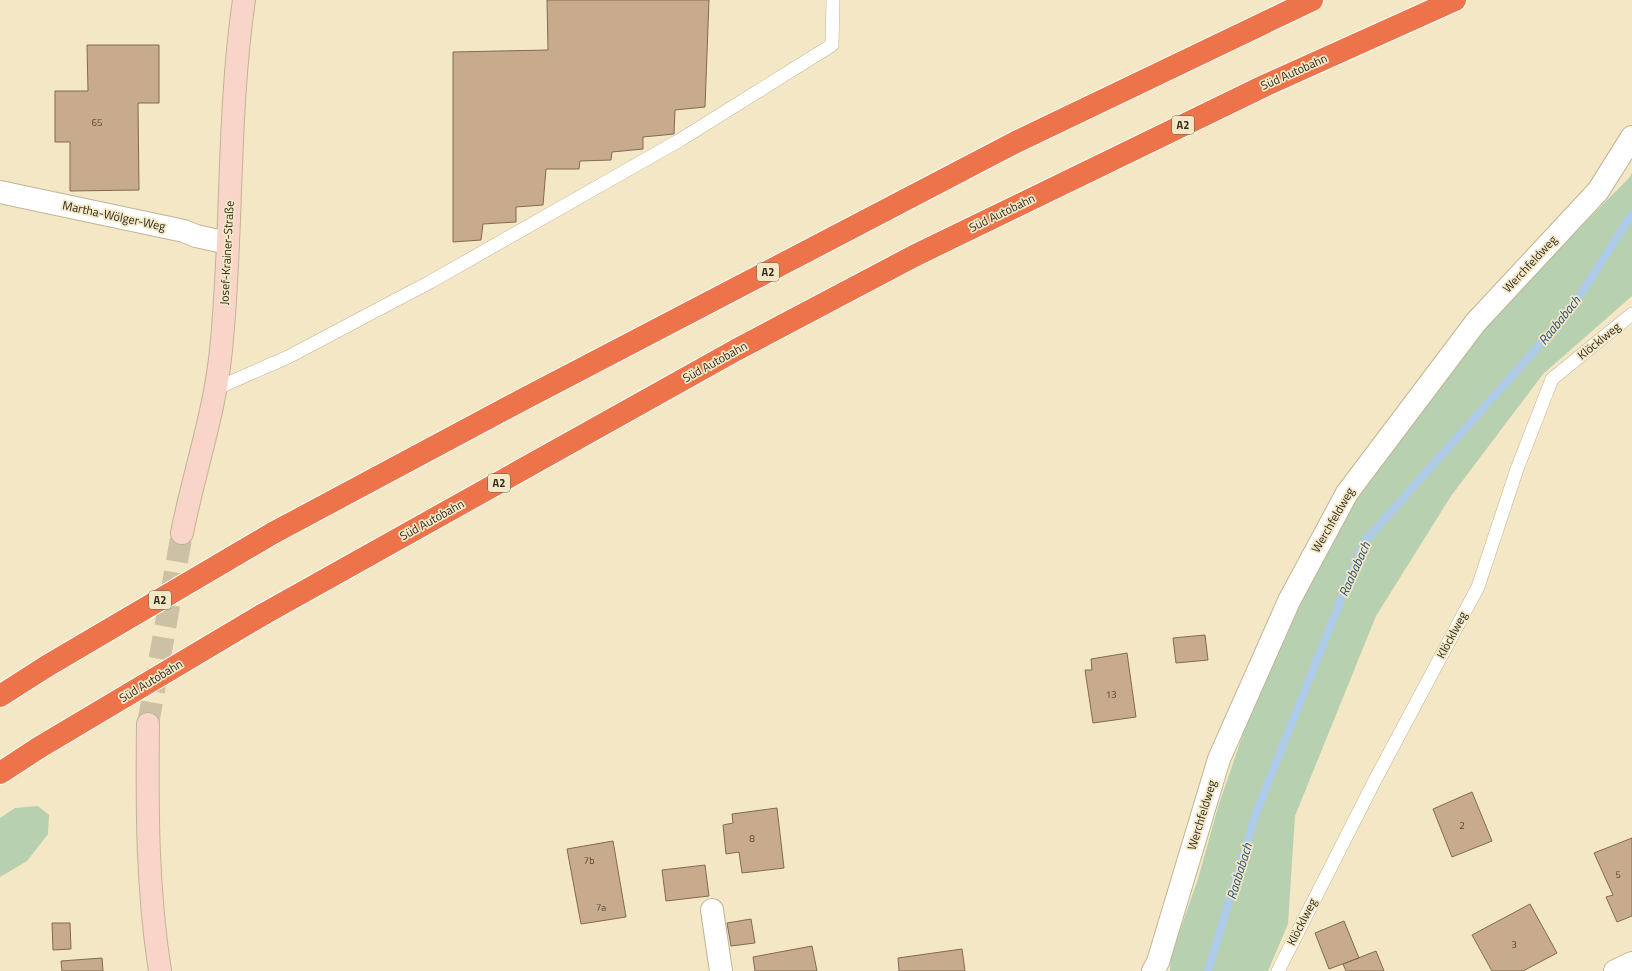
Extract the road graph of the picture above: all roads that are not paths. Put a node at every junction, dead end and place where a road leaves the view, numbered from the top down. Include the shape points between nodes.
1 (244, 0) edge
2 (833, 0) edge
3 (1312, 0) edge
4 (1455, 0) edge
5 (1632, 137) edge
6 (0, 192) edge
7 (228, 243) junction
8 (1632, 314) edge
9 (215, 389) junction
10 (182, 533) tunnel mouth
11 (0, 696) edge
12 (148, 724) tunnel mouth
13 (0, 773) edge
14 (712, 910) dead end
15 (1632, 962) edge
16 (160, 971) edge
17 (721, 971) edge
18 (1153, 971) edge
19 (1278, 971) edge
20 (1615, 971) edge

1 - 7 main road, Josef-Krainer-Straße via 233,109
2 - 9 lane via 832,45 680,140 430,282 288,357
3 - 11 highway, A2, bridge via 1016,142 513,405 273,533
4 - 13 highway, Süd Autobahn / A2, bridge via 1264,86 914,256 729,354 262,615
5 - 18 street, Werchfeldweg via 1598,191 1476,322 1347,493 1289,601 1218,759 1158,962
6 - 7 street, Martha-Wölger-Weg via 184,231
7 - 9 main road, Josef-Krainer-Straße via 221,351
8 - 19 lane, Klöcklweg via 1552,379 1517,469 1478,587 1374,782
9 - 10 main road, Josef-Krainer-Straße
12 - 16 main road via 149,874
14 - 17 street
15 - 20 street

